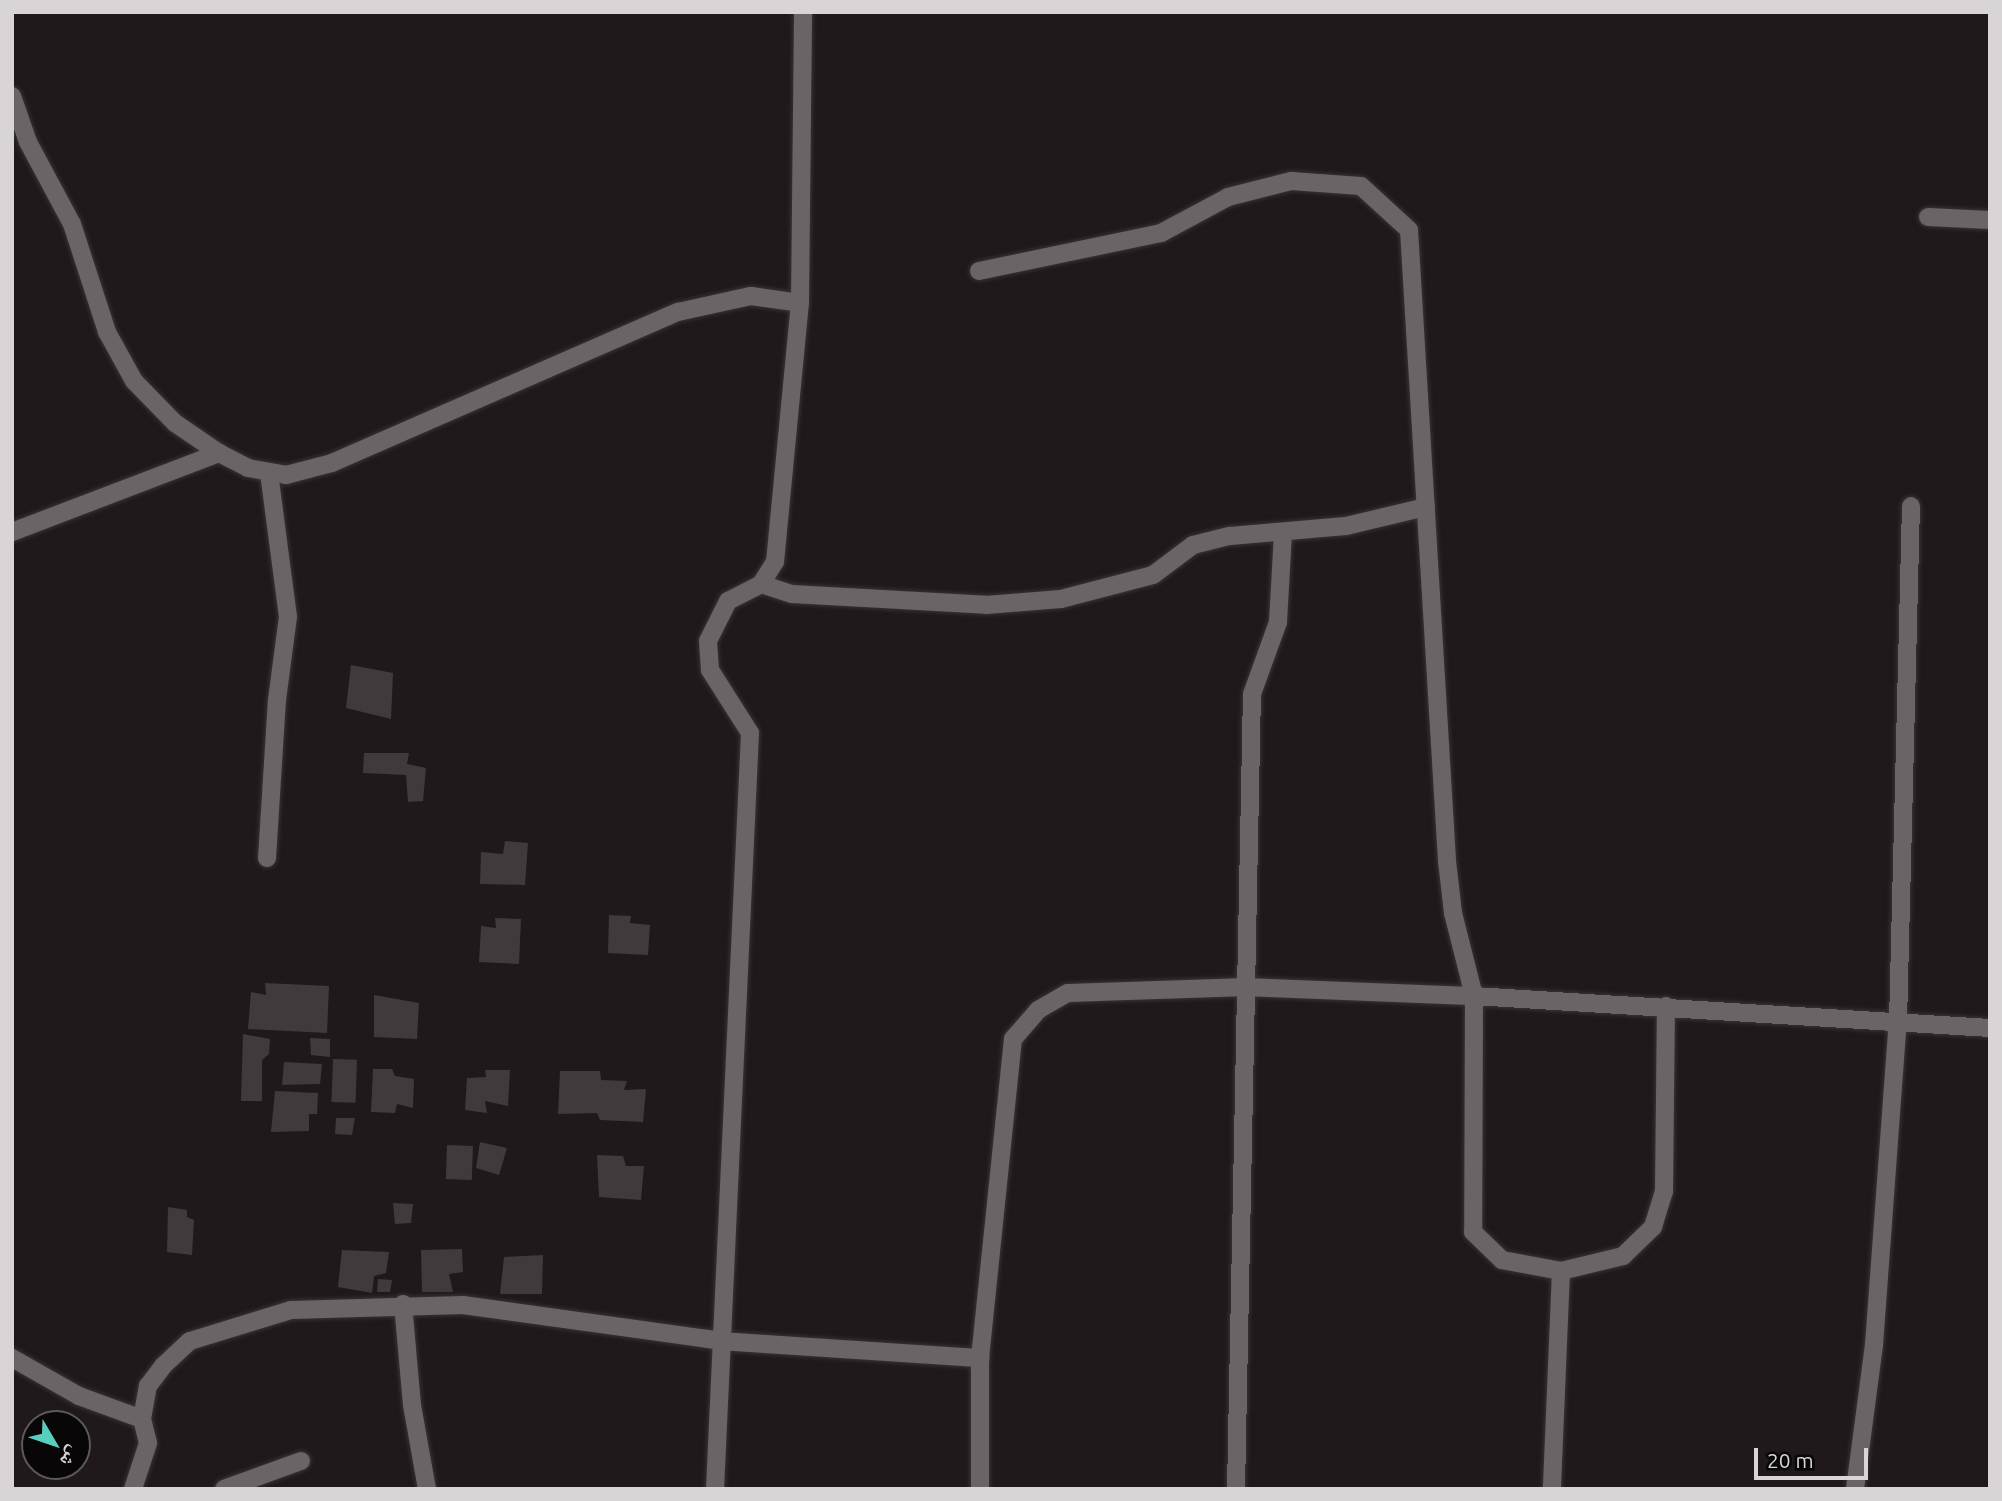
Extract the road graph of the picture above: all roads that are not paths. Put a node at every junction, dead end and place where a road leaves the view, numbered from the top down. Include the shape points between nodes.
1 (803, 12) edge
2 (12, 96) edge
3 (1928, 217) dead end
4 (1990, 220) edge
5 (979, 271) dead end
6 (800, 303) junction
7 (219, 453) junction
8 (269, 473) junction
9 (1911, 506) dead end
10 (1426, 507) junction
11 (12, 532) edge
12 (1283, 533) junction
13 (761, 584) junction
14 (267, 858) dead end
15 (1247, 987) junction
16 (1474, 996) junction
17 (1666, 1006) junction
18 (1898, 1022) junction
19 (1990, 1028) edge
20 (1561, 1271) junction
21 (403, 1304) junction
22 (721, 1341) junction
23 (12, 1358) edge
24 (980, 1358) junction
25 (142, 1419) junction
26 (301, 1461) dead end
27 (133, 1489) edge
28 (224, 1489) edge
29 (427, 1489) edge
30 (715, 1489) edge
31 (980, 1489) edge
32 (1236, 1489) edge
33 (1552, 1489) edge
34 (1855, 1489) edge

1 - 6 street
2 - 7 street via 28,142 72,224 107,332 134,381 175,423
3 - 4 street
5 - 10 street via 1161,233 1228,197 1291,181 1361,186 1409,230
6 - 8 street via 751,296 678,312 332,463 286,475
6 - 13 street via 775,562
7 - 8 street
7 - 11 street
8 - 14 street via 288,617 277,700
9 - 18 street
10 - 12 street via 1346,526
10 - 16 street via 1447,861 1453,913
12 - 13 street via 1230,536 1193,545 1153,575 1061,599 986,605 792,594
12 - 15 street via 1278,622 1252,694
13 - 22 street via 728,601 708,641 710,670 750,733
15 - 16 street
15 - 24 street via 1068,993 1038,1010 1013,1039
15 - 32 street
16 - 17 street
16 - 20 street via 1473,1232 1502,1260
17 - 18 street
17 - 20 street via 1664,1192 1653,1227 1623,1256
18 - 19 street
18 - 34 street via 1874,1345
20 - 33 street
21 - 22 street via 557,1315
21 - 25 street via 291,1310 190,1341 148,1386
21 - 29 street via 412,1405
22 - 24 street
22 - 30 street
23 - 25 street via 79,1396
24 - 31 street
25 - 27 street via 148,1443
26 - 28 street

